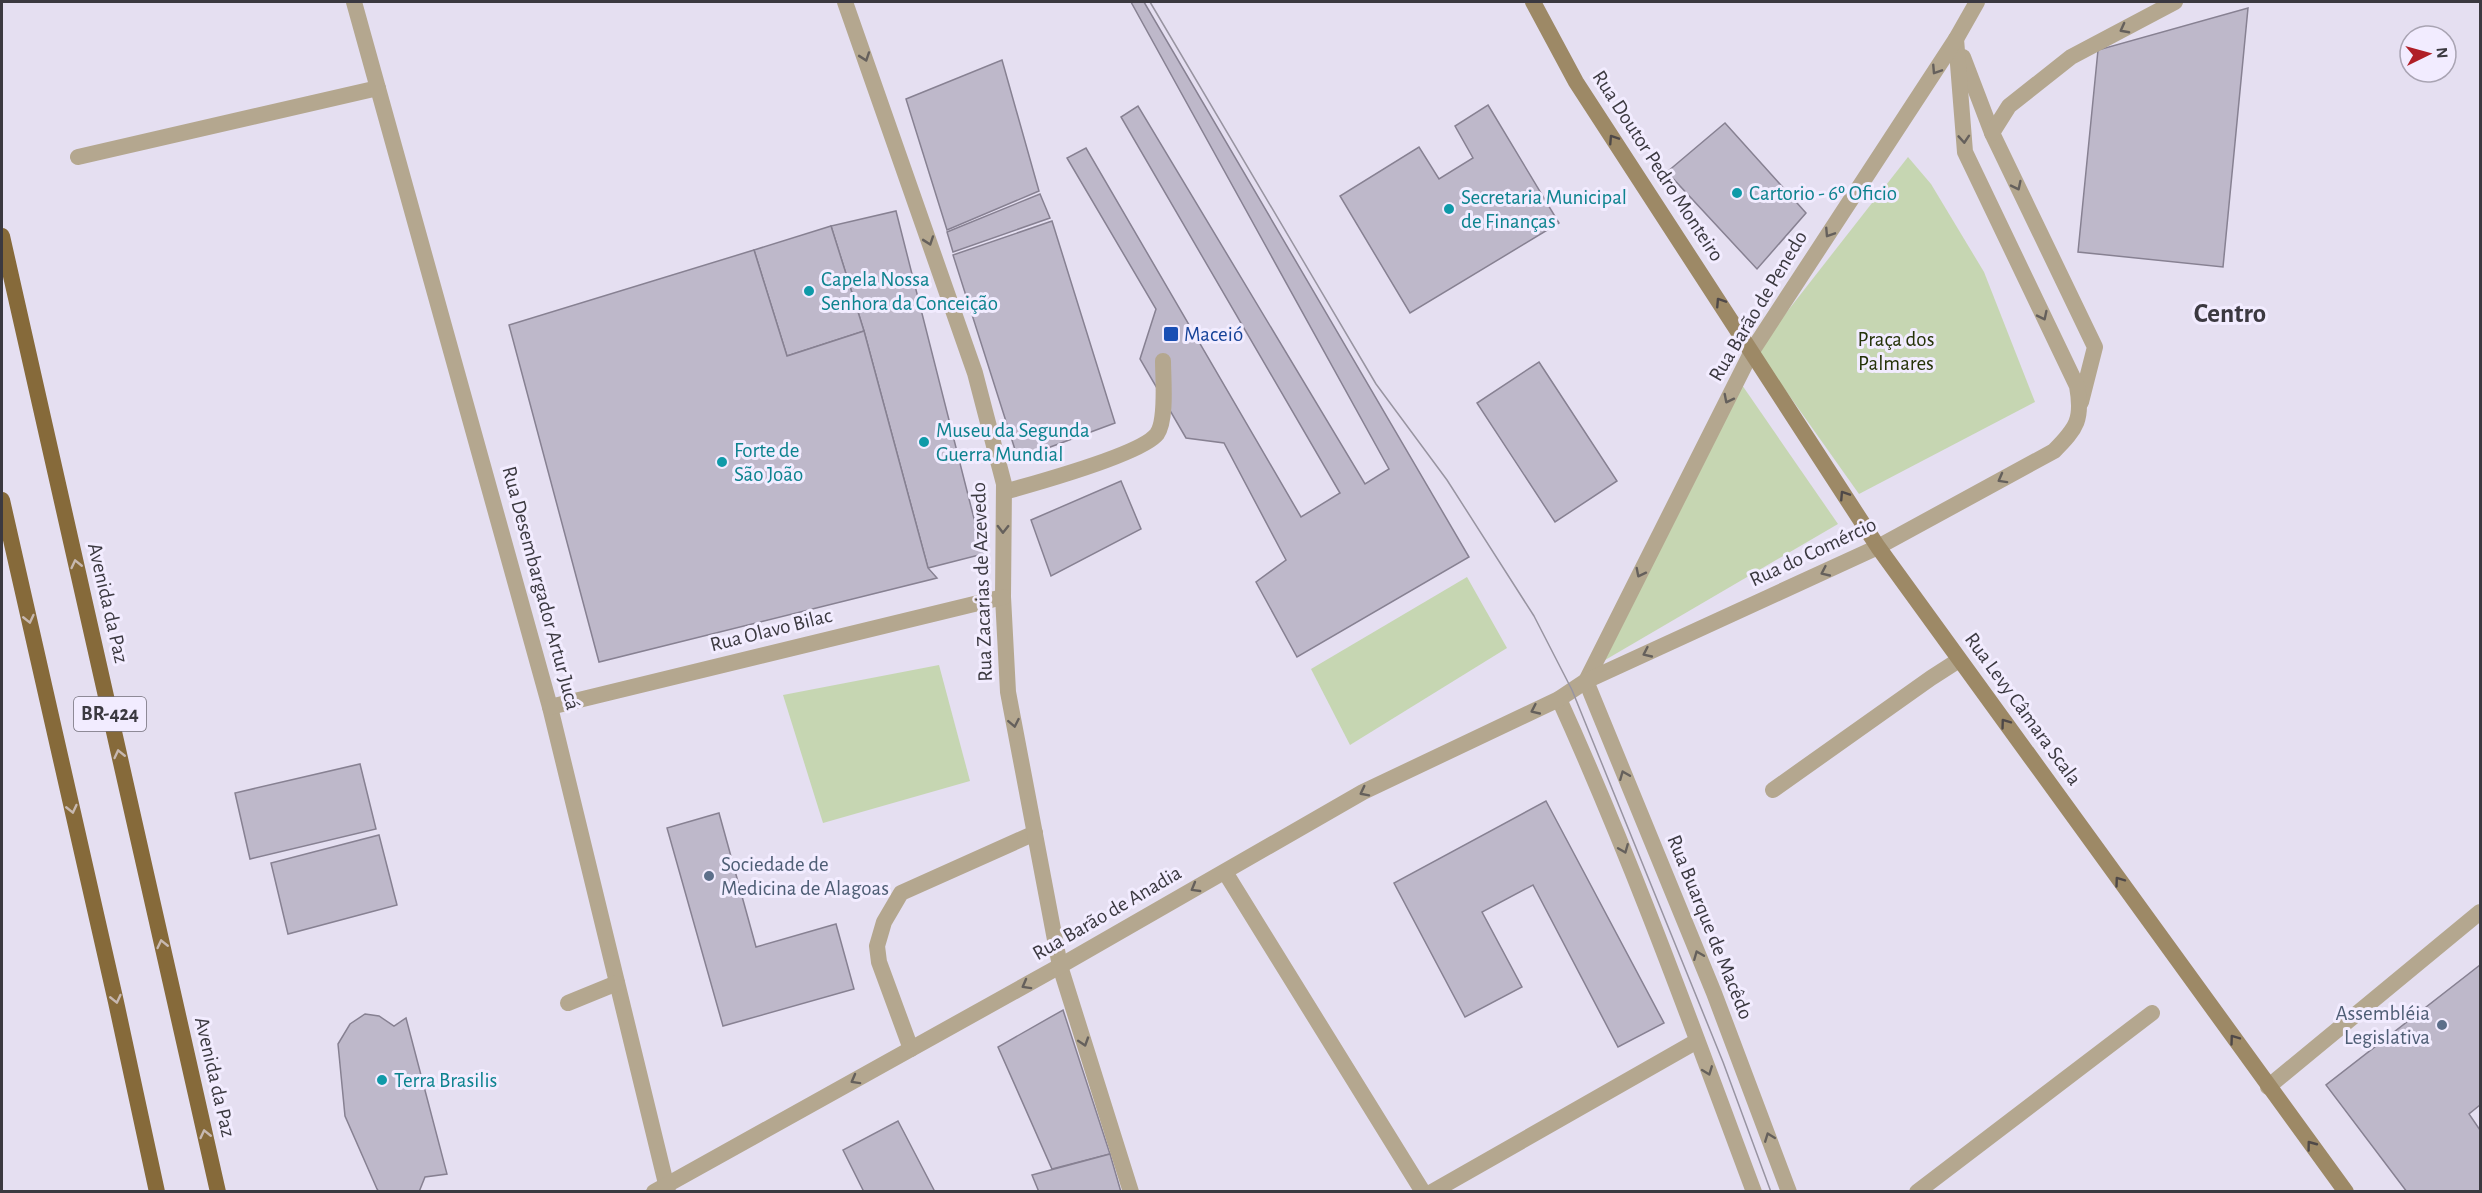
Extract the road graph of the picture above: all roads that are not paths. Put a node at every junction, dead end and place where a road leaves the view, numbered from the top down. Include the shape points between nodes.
1 (354, 2) edge
2 (845, 2) edge
3 (1533, 2) edge
4 (1977, 2) edge
5 (2175, 2) edge
6 (1956, 39) junction
7 (378, 88) junction
8 (1992, 133) junction
9 (78, 157) dead end
10 (2, 236) edge
11 (1752, 351) junction
12 (1163, 361) dead end
13 (2080, 406) junction
14 (1004, 492) junction
15 (2, 500) edge
16 (1878, 548) junction
17 (1003, 597) junction
18 (1959, 660) junction
19 (1586, 681) junction
20 (1558, 699) junction
21 (550, 707) junction
22 (1773, 790) dead end
23 (1035, 833) junction
24 (1225, 872) junction
25 (2481, 912) edge
26 (1060, 966) junction
27 (617, 982) junction
28 (568, 1003) dead end
29 (2152, 1013) dead end
30 (1697, 1041) junction
31 (911, 1049) junction
32 (2268, 1087) junction
33 (663, 1189) edge
34 (157, 1191) edge
35 (218, 1191) edge
36 (1131, 1191) edge
37 (1423, 1191) edge
38 (1432, 1191) edge
39 (1754, 1191) edge
40 (1790, 1191) edge
41 (1917, 1191) edge
42 (2346, 1191) edge

1 - 7 street, Rua Desembargador Artur Jucá
2 -> 14 street, Rua Zacarias de Azevedo via 975,373
11 -> 3 main road, Rua Doutor Pedro Monteiro via 1576,82
4 - 6 street, Rua Barão de Penedo
5 -> 8 street via 2071,57 2009,106
6 - 8 street
6 -> 11 street, Rua Barão de Penedo
6 -> 13 street via 1965,152 2077,386
7 - 9 street
7 - 21 street, Rua Desembargador Artur Jucá
8 -> 13 street via 2095,347
35 -> 10 highway, Avenida da Paz / BR-424
16 -> 11 main road, Rua Levy Câmara Scala
11 -> 19 street, Rua Barão de Penedo
12 - 14 street via 1162,419 1158,433 1130,452
13 -> 16 street, Rua do Comércio via 2078,423 2054,451
14 -> 17 street, Rua Zacarias de Azevedo
15 -> 34 highway, BR-424
16 - 18 main road, Rua Levy Câmara Scala
16 -> 19 street, Rua do Comércio
17 - 21 street, Rua Olavo Bilac
17 -> 23 street, Rua Zacarias de Azevedo via 1008,692
18 - 22 street
32 -> 18 main road, Rua Levy Câmara Scala
19 - 20 street, Rua Barão de Anadia
40 -> 19 street, Rua Buarque de Macêdo
20 -> 24 street, Rua Barão de Anadia via 1363,792
20 -> 30 street via 1597,784
21 - 27 street, Rua Desembargador Artur Jucá
23 - 26 street, Rua Zacarias de Azevedo
23 - 31 street via 901,893 884,922 879,962
24 -> 26 street, Rua Barão de Anadia
24 - 37 street
25 - 32 street
26 -> 31 street, Rua Barão de Anadia
26 -> 36 street, Rua Zacarias de Azevedo
27 - 28 street
27 - 33 street, Rua Desembargador Artur Jucá
29 - 41 street
30 - 38 street
30 -> 39 street
31 -> 33 street, Rua Barão de Anadia
42 -> 32 main road, Rua Levy Câmara Scala

